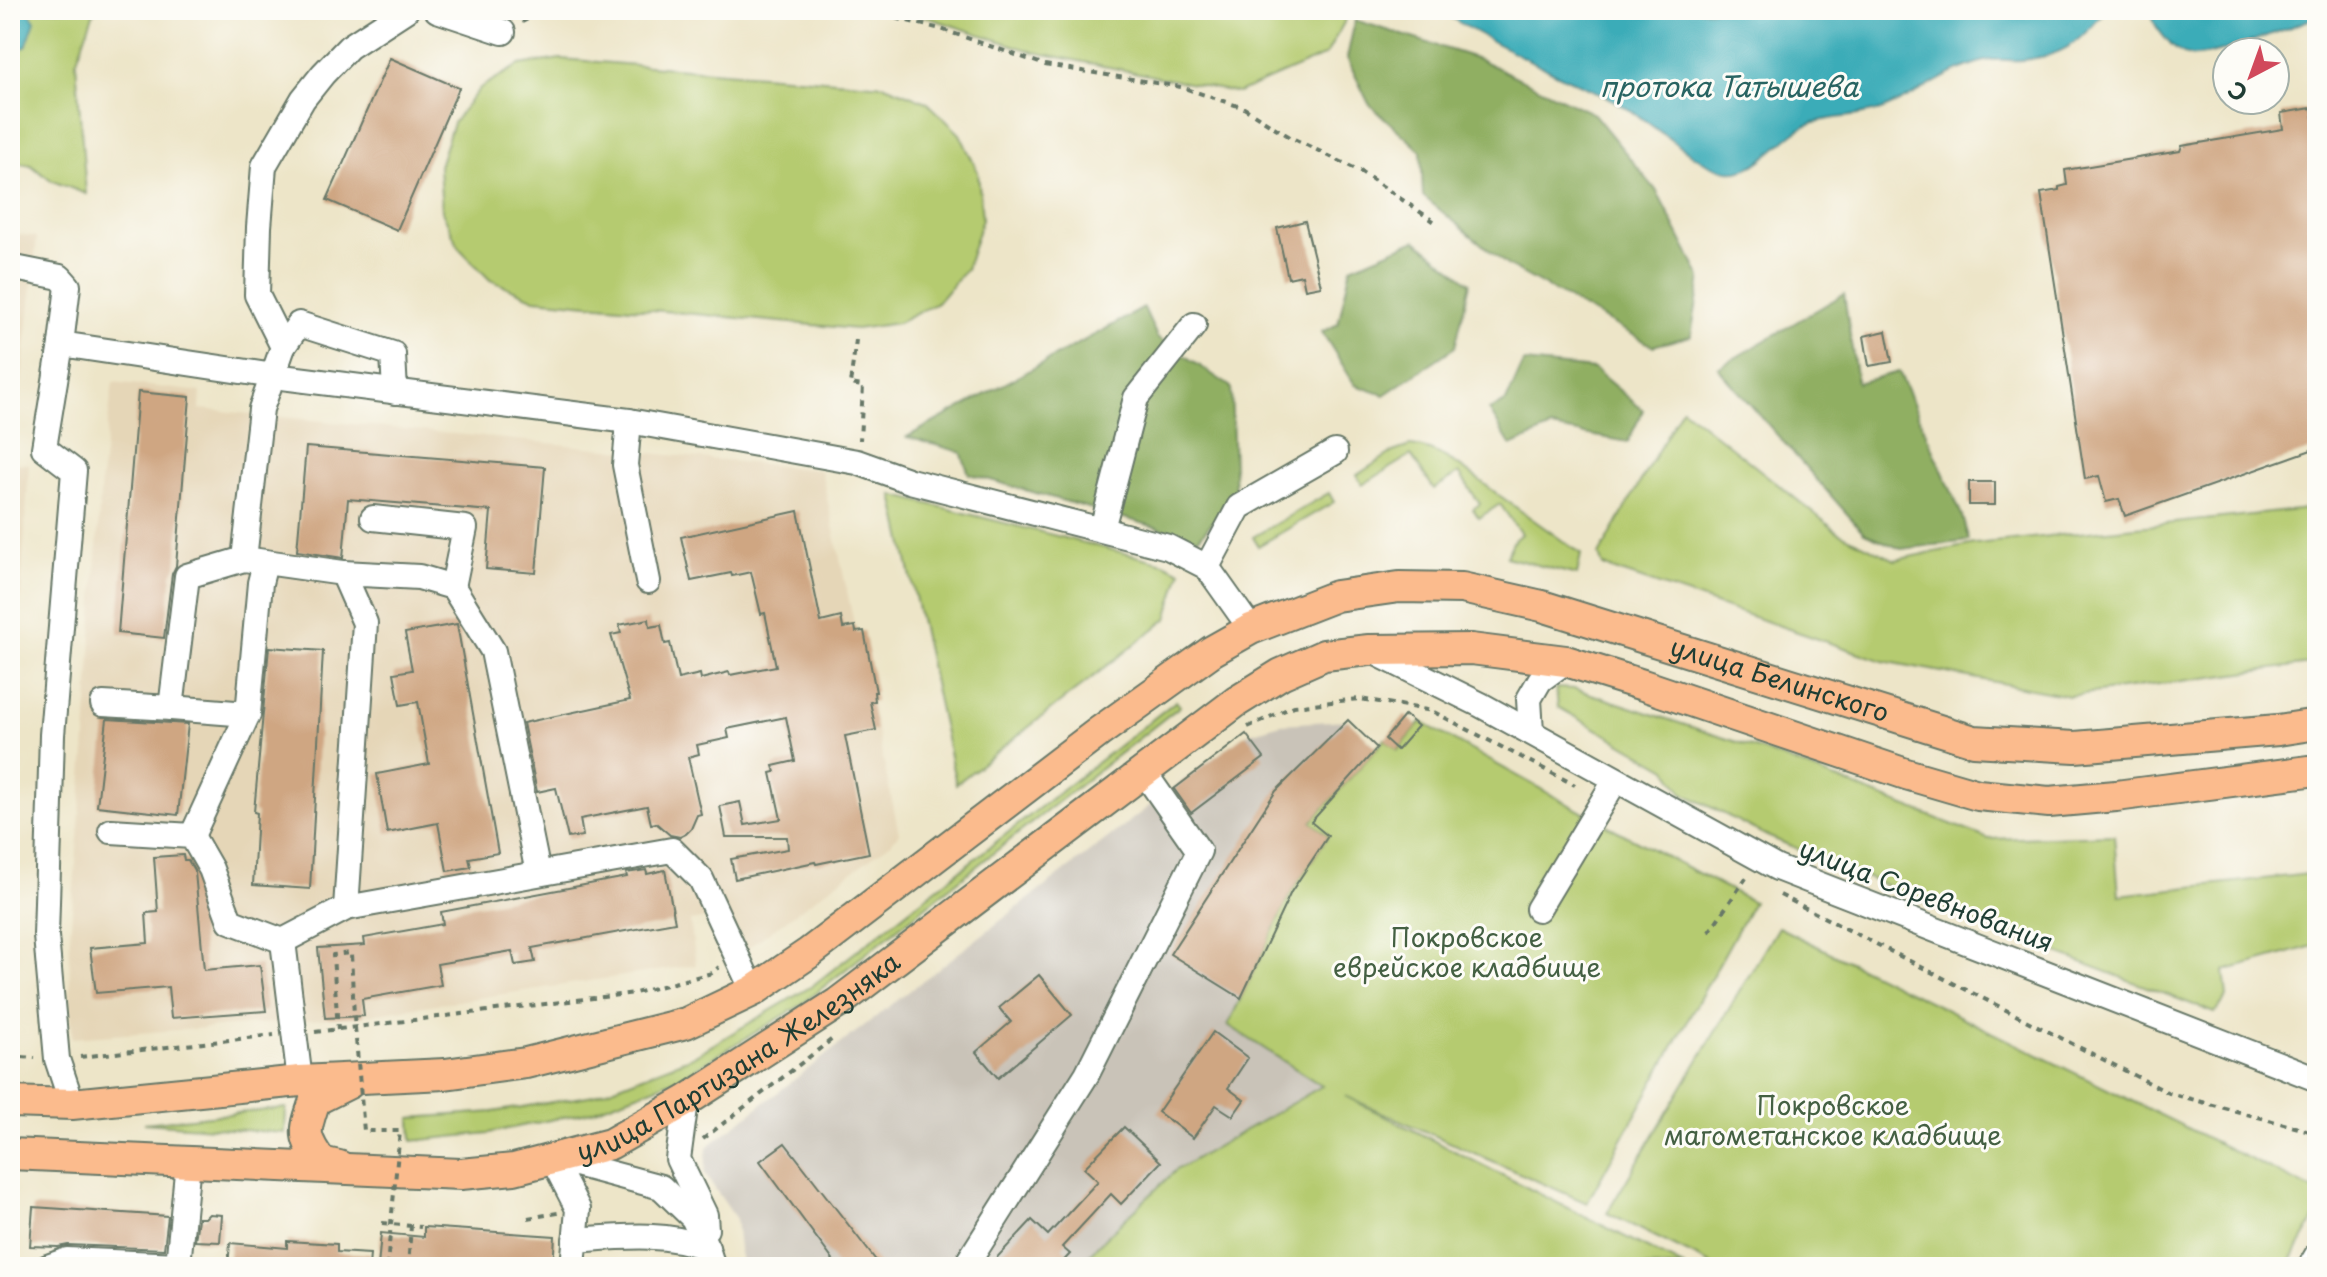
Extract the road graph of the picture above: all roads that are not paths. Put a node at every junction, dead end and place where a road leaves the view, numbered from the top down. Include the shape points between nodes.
1 (406, 10) edge
2 (437, 10) edge
3 (503, 32) dead end
4 (10, 267) edge
5 (1194, 325) dead end
6 (61, 344) junction
7 (283, 347) junction
8 (274, 376) junction
9 (395, 392) junction
10 (629, 421) junction
11 (1335, 452) dead end
12 (373, 518) dead end
13 (1102, 529) junction
14 (254, 561) junction
15 (1207, 567) junction
16 (343, 573) junction
17 (648, 581) dead end
18 (453, 587) junction
19 (1251, 629) junction
20 (1369, 650) junction
21 (1566, 661) junction
22 (103, 704) dead end
23 (171, 708) junction
24 (248, 714) junction
25 (2317, 724) edge
26 (1531, 732) junction
27 (2317, 770) edge
28 (1144, 772) junction
29 (1610, 790) junction
30 (111, 831) dead end
31 (192, 836) junction
32 (538, 873) junction
33 (346, 908) junction
34 (1538, 909) dead end
35 (283, 941) junction
36 (753, 991) junction
37 (357, 1077) junction
38 (2317, 1079) edge
39 (300, 1081) junction
40 (686, 1101) junction
41 (10, 1102) edge
42 (72, 1104) junction
43 (10, 1154) edge
44 (552, 1158) junction
45 (188, 1162) junction
46 (351, 1169) junction
47 (575, 1240) junction
48 (2317, 1255) edge
49 (710, 1257) edge
50 (48, 1267) edge
51 (573, 1267) edge
52 (965, 1267) edge
53 (2310, 1267) edge

1 - 7 street via 349,47 323,74 264,166 257,295
2 - 3 street
4 - 6 street via 60,277 68,286
5 - 13 street via 1136,398
6 - 8 street
6 - 42 street via 44,448 74,471 52,735 47,921 57,1059
7 - 8 street
7 - 9 street via 299,324 393,354
8 - 9 street
8 - 14 street via 261,409
9 - 10 street
10 - 13 street via 857,462 910,481
10 - 17 street via 625,465
11 - 15 street via 1239,507
12 - 18 street via 465,528
13 - 15 street via 1168,547
14 - 16 street
14 - 23 street via 187,576
14 - 24 street via 260,583
15 - 19 street
16 - 18 street via 419,577
16 - 33 street via 365,623
18 - 32 street via 493,651
19 - 25 main road, улица Белинского via 1336,596 1399,587 1462,588 1542,606 1974,741 2075,747
19 - 36 main road, улица Партизана Железняка via 1141,701
20 - 21 main road, улица Белинского via 1471,649
20 - 26 street, улица Соревнования
20 - 28 main road, улица Партизана Железняка via 1324,655 1281,674
21 - 26 street via 1540,680 1529,699
21 - 27 main road, улица Белинского via 1978,795 2049,802
22 - 23 street
23 - 24 street
24 - 31 street
26 - 29 street, улица Соревнования
28 - 40 main road, улица Партизана Железняка via 838,1003
28 - 52 street via 1199,851 1087,1074
29 - 34 street
29 - 38 street, улица Соревнования via 1777,868
30 - 31 street
31 - 35 street via 230,921
32 - 33 street
32 - 36 street via 672,850 701,879
33 - 35 street
35 - 39 street
36 - 37 main road, улица Партизана Железняка via 686,1023 526,1063 445,1074
37 - 39 main road, улица Партизана Железняка
37 - 46 main road via 315,1100 306,1129 321,1162
39 - 42 main road, улица Партизана Железняка
40 - 44 main road, улица Партизана Железняка via 610,1144
40 - 49 street via 678,1159 705,1215
41 - 42 main road, улица Партизана Железняка
43 - 45 main road, улица Партизана Железняка
44 - 46 main road, улица Партизана Железняка via 514,1169 461,1174
44 - 47 street via 578,1209
44 - 49 street via 661,1187 693,1218
45 - 46 main road, улица Партизана Железняка
45 - 50 street via 178,1265 67,1260
47 - 49 street via 631,1235 691,1241
47 - 51 street
48 - 53 street

